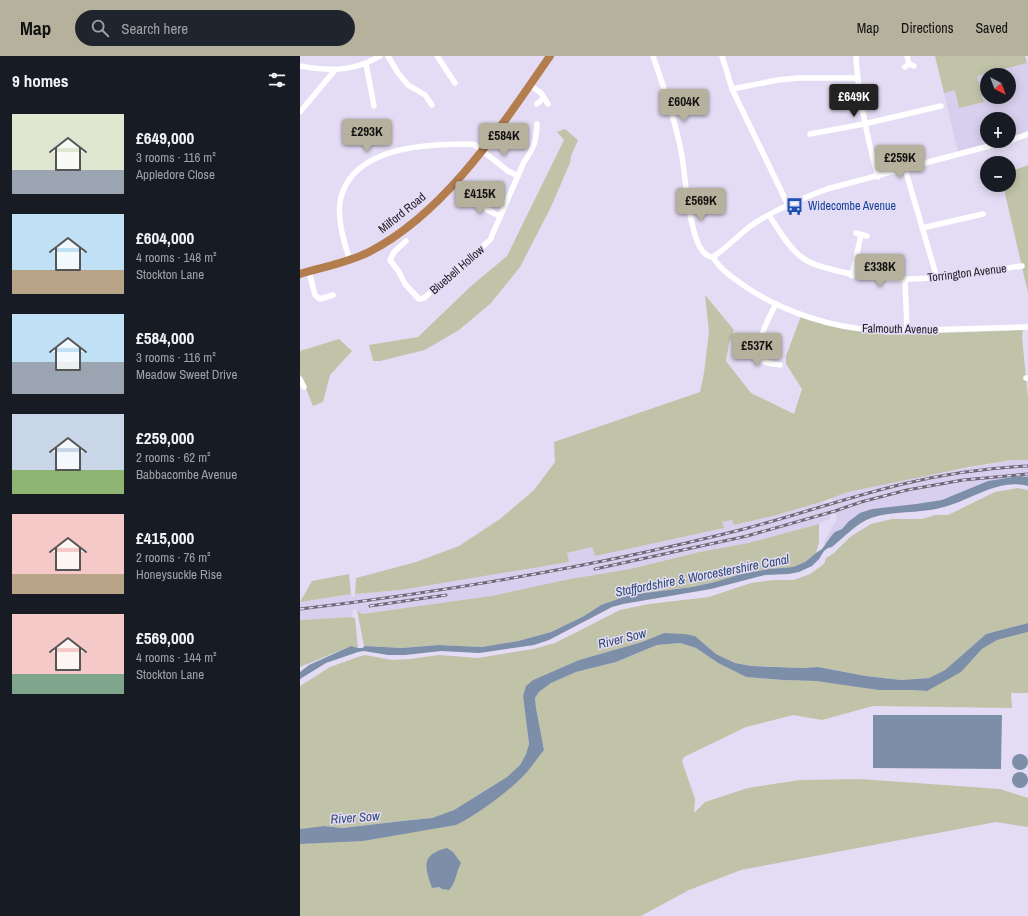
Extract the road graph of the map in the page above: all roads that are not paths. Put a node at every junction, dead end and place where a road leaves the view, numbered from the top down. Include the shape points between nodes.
1 (380, 56) edge
2 (388, 56) edge
3 (437, 56) edge
4 (550, 56) edge
5 (653, 56) edge
6 (722, 56) edge
7 (856, 56) edge
8 (907, 56) edge
9 (366, 64) junction
10 (909, 65) dead end
11 (300, 66) edge
12 (334, 70) junction
13 (857, 78) junction
14 (455, 82) dead end
15 (530, 85) junction
16 (732, 89) junction
17 (544, 98) junction
18 (538, 104) dead end
19 (548, 104) dead end
20 (432, 105) dead end
21 (374, 106) dead end
22 (941, 106) dead end
23 (300, 112) edge
24 (864, 124) junction
25 (538, 127) dead end
26 (810, 134) dead end
27 (1028, 134) edge
28 (1016, 138) edge
29 (982, 148) edge
30 (482, 150) junction
31 (905, 169) junction
32 (518, 176) junction
33 (878, 177) junction
34 (478, 194) dead end
35 (788, 205) junction
36 (983, 214) dead end
37 (768, 215) junction
38 (500, 216) junction
39 (922, 228) junction
40 (861, 235) dead end
41 (405, 244) dead end
42 (713, 257) junction
43 (350, 260) junction
44 (1022, 266) dead end
45 (309, 271) junction
46 (300, 274) edge
47 (852, 276) junction
48 (937, 278) junction
49 (905, 280) junction
50 (333, 295) dead end
51 (776, 304) junction
52 (1028, 327) edge
53 (907, 330) junction
54 (780, 365) dead end
55 (300, 379) edge
56 (304, 387) dead end

1 - 9 street
2 - 20 street via 408,85 431,98
3 - 14 street
4 - 15 highway, Milford Road
5 - 42 street, Falmouth Avenue via 677,130 686,196 696,239 704,253
6 - 16 street
7 - 13 street
8 - 10 street
9 - 12 street
9 - 21 street
11 - 12 street
12 - 23 street
13 - 16 street via 778,80
13 - 24 street
15 - 17 street
15 - 30 highway, Milford Road
16 - 35 street
17 - 18 street
17 - 19 street
22 - 24 street
24 - 26 street
24 - 33 street
25 - 32 street, Bluebell Hollow via 536,142
27 - 28 street
29 - 31 street
30 - 32 street
30 - 43 highway, Milford Road via 457,181 403,231 380,246
30 - 43 street via 470,144 419,145 392,151 374,159 353,175 344,187 339,212
31 - 33 street
31 - 39 street
32 - 38 street, Bluebell Hollow
33 - 35 street via 827,190
34 - 38 street via 478,199 487,210
35 - 37 street
36 - 39 street
37 - 42 street
37 - 47 street, Torrington Avenue via 801,257 816,266
38 - 41 street, Bluebell Hollow via 485,246 424,298 419,299 407,287 390,260 394,252
39 - 48 street
40 - 47 street
42 - 51 street, Falmouth Avenue via 725,272 737,281
43 - 45 highway, Milford Road
44 - 48 street, Torrington Avenue
45 - 46 highway, Milford Road
45 - 50 street via 315,295 320,299
47 - 49 street, Torrington Avenue
48 - 49 street, Torrington Avenue
49 - 53 street
51 - 53 street, Falmouth Avenue via 813,318 850,327
51 - 54 street via 765,326 759,347 760,359
52 - 53 street, Falmouth Avenue
55 - 56 street

